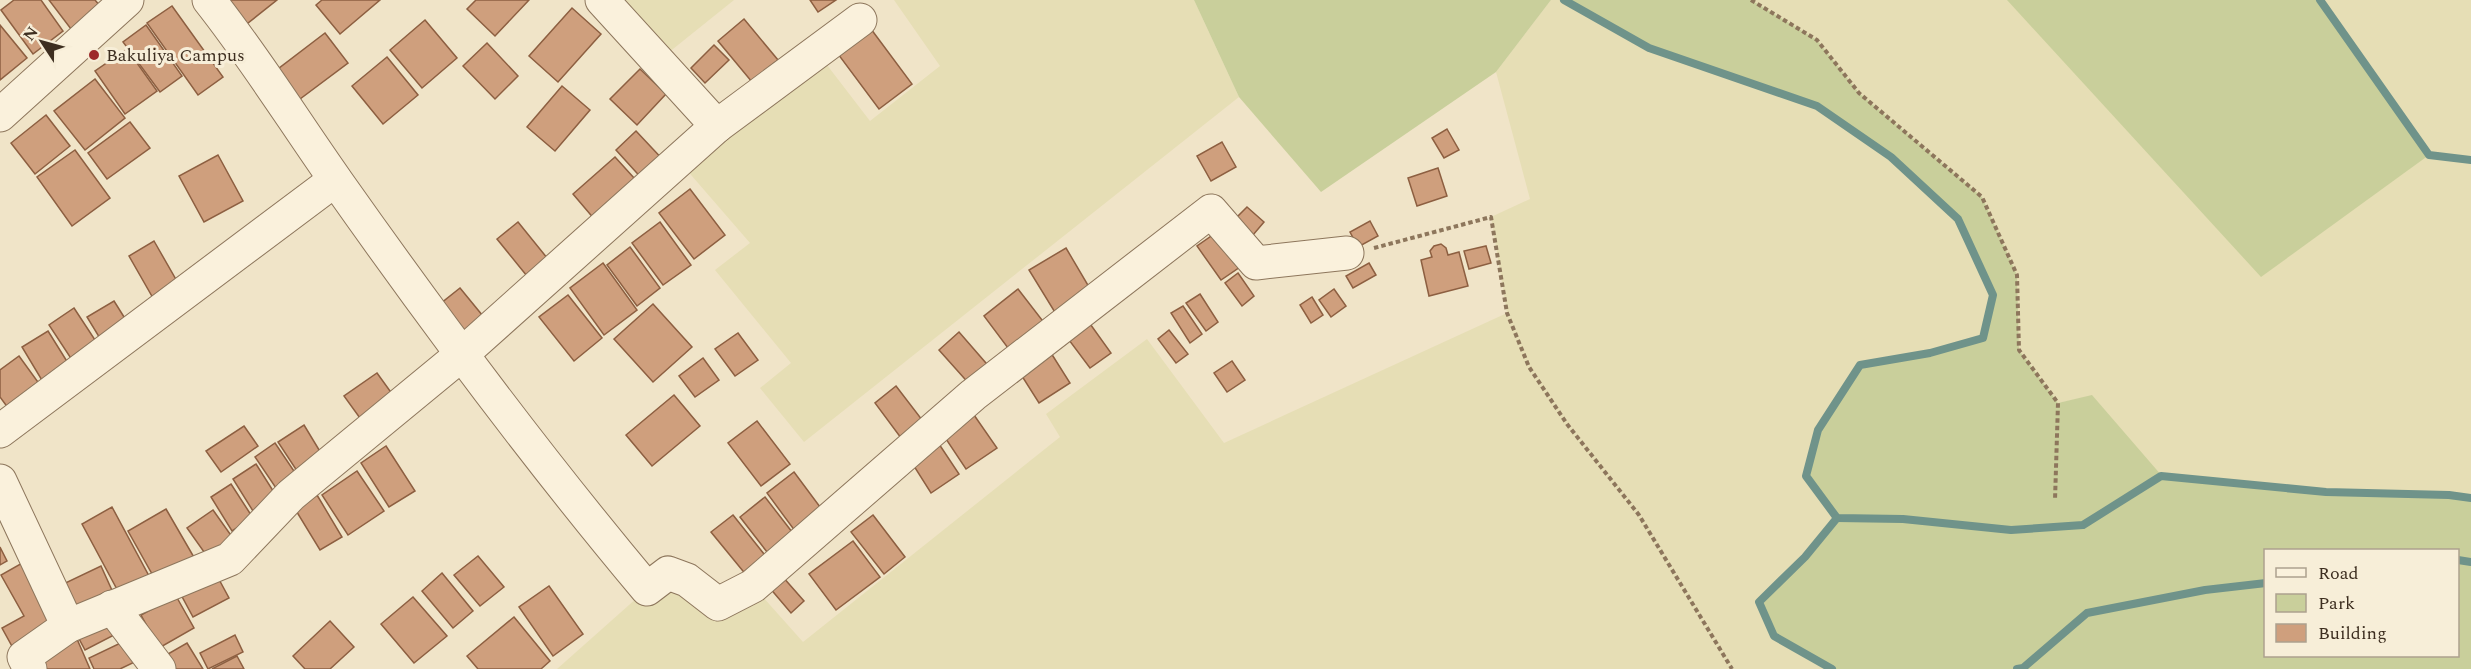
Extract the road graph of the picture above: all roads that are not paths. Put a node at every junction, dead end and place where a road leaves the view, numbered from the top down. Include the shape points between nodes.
1 (127, 0) edge
2 (209, 0) edge
3 (602, 0) edge
4 (860, 20) dead end
5 (0, 115) edge
6 (717, 126) junction
7 (335, 180) junction
8 (1347, 254) road end
9 (461, 355) junction
10 (0, 431) edge
11 (0, 481) edge
12 (112, 607) junction
13 (68, 626) junction
14 (30, 669) edge
15 (159, 669) edge

1 - 5 street
2 - 7 street
3 - 6 street
4 - 6 street
6 - 9 street
7 - 9 street
7 - 10 street
8 - 9 street via 1256,263 1211,211 973,395 753,586 718,604 687,580 668,573 647,589
9 - 12 street via 291,495 230,559
11 - 13 street
12 - 13 street
12 - 15 street
13 - 14 street via 24,657

